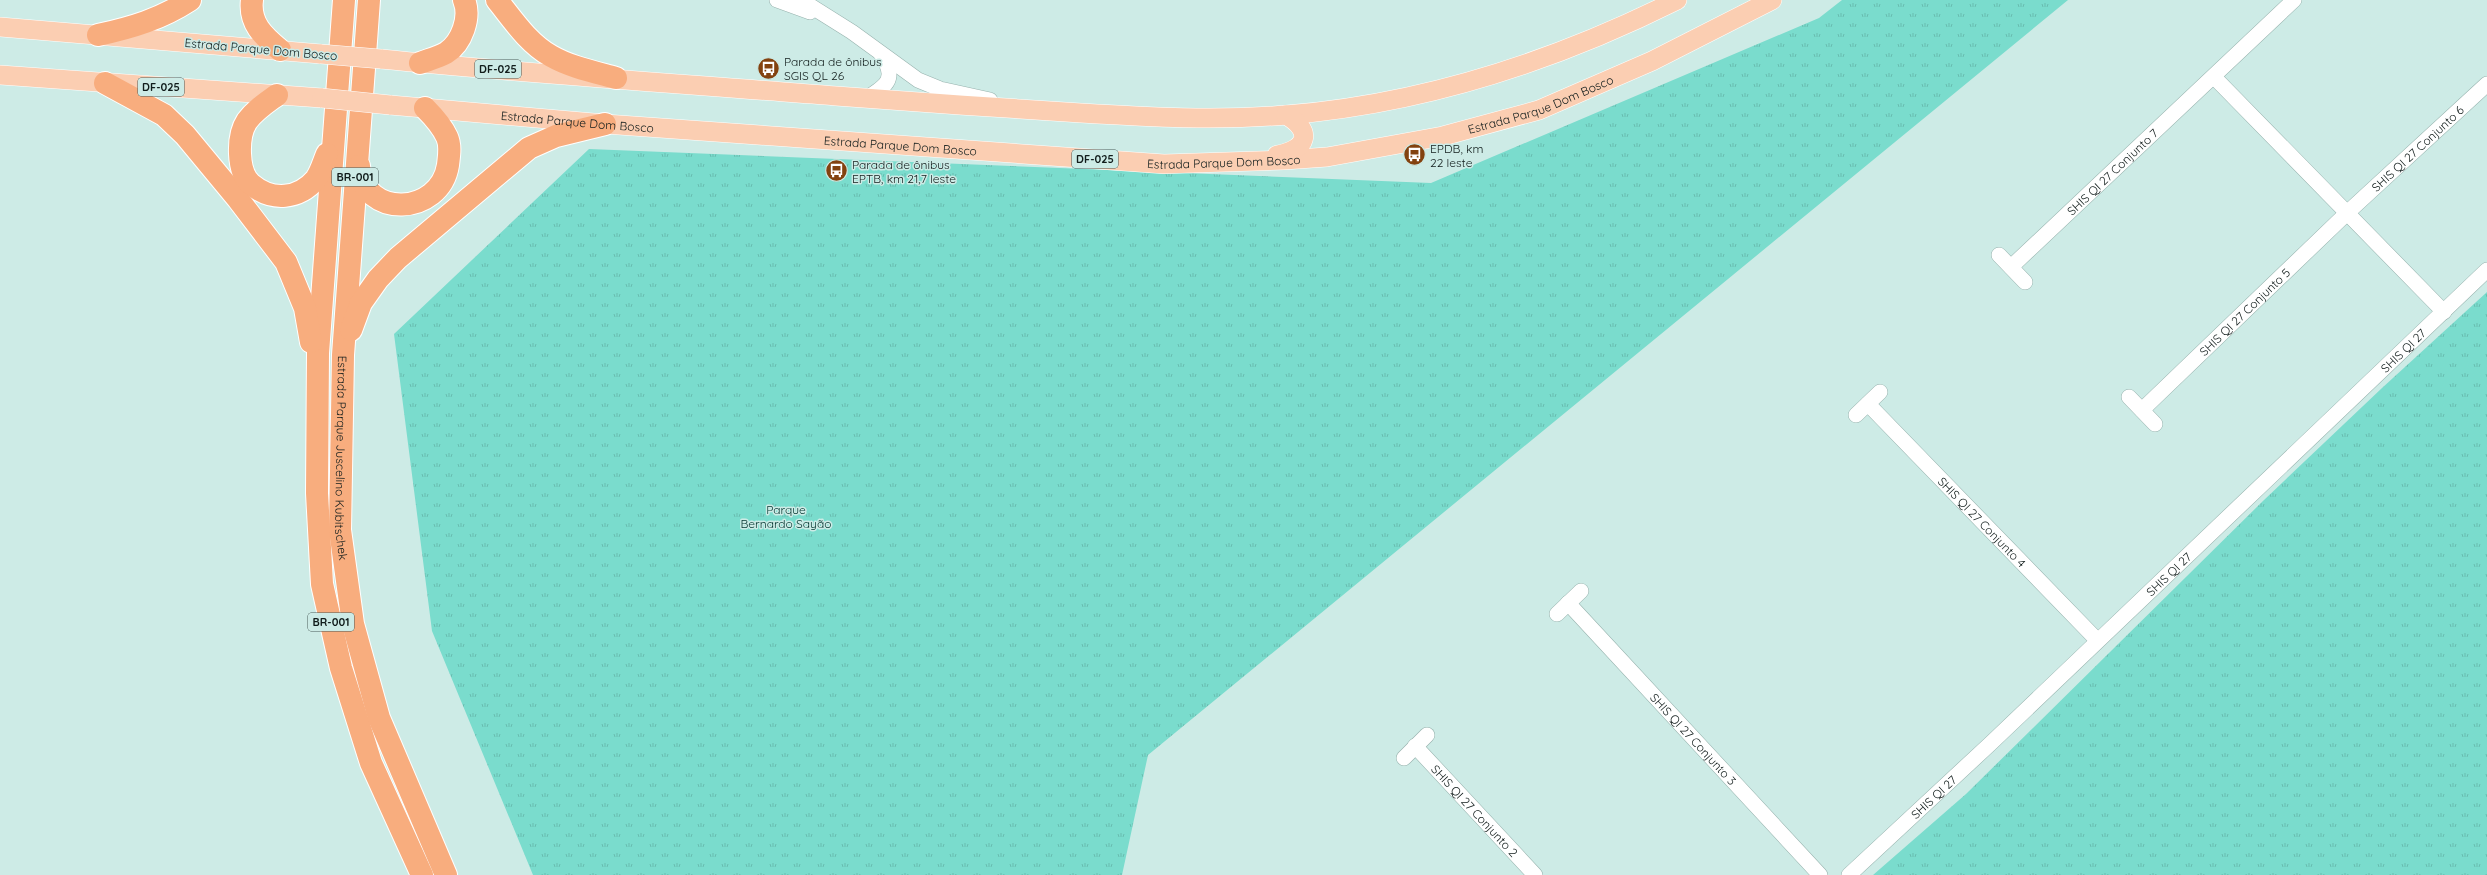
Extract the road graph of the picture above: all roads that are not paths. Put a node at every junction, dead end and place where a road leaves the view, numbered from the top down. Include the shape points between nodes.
1 (190, 0) edge
2 (252, 0) edge
3 (369, 0) edge
4 (464, 0) edge
5 (497, 0) edge
6 (777, 0) edge
7 (801, 0) edge
8 (1677, 0) edge
9 (1772, 0) edge
10 (2294, 0) edge
11 (343, 4) edge
12 (829, 17) junction
13 (0, 27) edge
14 (98, 35) junction
15 (280, 50) junction
16 (878, 50) junction
17 (420, 63) junction
18 (0, 75) edge
19 (2214, 77) junction
20 (616, 78) junction
21 (105, 83) junction
22 (2487, 84) edge
23 (277, 95) junction
24 (867, 98) junction
25 (425, 108) junction
26 (1046, 111) junction
27 (1286, 115) junction
28 (605, 124) junction
29 (333, 140) junction
30 (357, 149) junction
31 (1240, 162) junction
32 (2347, 213) junction
33 (1999, 255) dead end
34 (2011, 267) junction
35 (2487, 270) edge
36 (2025, 282) dead end
37 (2444, 312) junction
38 (318, 353) junction
39 (343, 353) junction
40 (1880, 392) dead end
41 (2129, 397) dead end
42 (1868, 404) junction
43 (2142, 410) junction
44 (1856, 415) dead end
45 (2155, 424) dead end
46 (1580, 591) dead end
47 (1568, 603) junction
48 (1557, 614) dead end
49 (2097, 640) junction
50 (1427, 735) dead end
51 (1415, 746) junction
52 (1404, 758) dead end
53 (422, 875) edge
54 (446, 875) edge
55 (1535, 875) edge
56 (1820, 875) edge
57 (1849, 875) edge

1 - 14 highway via 175,10 143,24
2 - 15 highway via 250,12 258,30
3 - 30 highway, Estrada Parque Juscelino Kubitschek / BR-001
4 - 17 highway via 466,24 458,40 447,53
5 - 20 highway via 530,40 551,56 580,68
6 - 12 street
7 - 12 street
8 - 27 main road, Estrada Parque Dom Bosco / DF-025 via 1630,24 1551,56 1472,81 1387,100
9 - 31 main road, Estrada Parque Dom Bosco / DF-025 via 1652,61 1539,110 1443,136 1334,155
10 - 19 street, SHIS QI 27 Conjunto 7
11 - 29 highway, Estrada Parque Juscelino Kubitschek / BR-001
12 - 16 street
13 - 14 main road, Estrada Parque Dom Bosco / DF-025
14 - 15 main road, Estrada Parque Dom Bosco / DF-025
15 - 17 main road, Estrada Parque Dom Bosco / DF-025, bridge
16 - 24 street via 889,71 888,80 884,87
16 - 26 street via 918,80 940,90
17 - 20 main road, Estrada Parque Dom Bosco / DF-025
18 - 21 main road, Estrada Parque Dom Bosco / DF-025
19 - 32 street
19 - 34 street, SHIS QI 27 Conjunto 7
20 - 24 main road, Estrada Parque Dom Bosco / DF-025
21 - 23 main road, Estrada Parque Dom Bosco / DF-025
21 - 38 highway via 164,115 185,135 271,240 297,285 305,308 311,341
22 - 32 street, SHIS QI 27 Conjunto 6
23 - 25 main road, Estrada Parque Dom Bosco / DF-025, bridge
23 - 29 highway via 259,108 246,122 239,142 241,163 250,184 270,196 290,196 306,188 317,178
24 - 26 main road, Estrada Parque Dom Bosco / DF-025
25 - 28 main road, Estrada Parque Dom Bosco / DF-025
25 - 30 highway via 442,126 448,139 450,153 442,184 430,196 408,206 388,203 368,191 360,176
26 - 27 main road, Estrada Parque Dom Bosco / DF-025 via 1171,118
27 - 31 main road via 1301,126 1304,134 1303,143 1297,149
28 - 31 main road, Estrada Parque Dom Bosco / DF-025 via 1164,164
28 - 39 highway via 556,136 529,148 398,258 378,278 361,304
29 - 38 highway, Estrada Parque Juscelino Kubitschek / BR-001
30 - 39 highway, Estrada Parque Juscelino Kubitschek / BR-001
32 - 37 street
32 - 43 street, SHIS QI 27 Conjunto 5
33 - 34 street
34 - 36 street
35 - 37 street, SHIS QI 27
37 - 49 street, SHIS QI 27
38 - 53 highway, Estrada Parque Juscelino Kubitschek / BR-001 via 317,493 322,584 341,668 372,763
39 - 54 highway, Estrada Parque Juscelino Kubitschek / BR-001 via 340,530 353,624 379,718
40 - 42 street
41 - 43 street
42 - 44 street
42 - 49 street, SHIS QI 27 Conjunto 4
43 - 45 street
46 - 47 street
47 - 48 street
47 - 56 street, SHIS QI 27 Conjunto 3
49 - 57 street, SHIS QI 27 via 1984,750
50 - 51 street
51 - 52 street
51 - 55 street, SHIS QI 27 Conjunto 2

